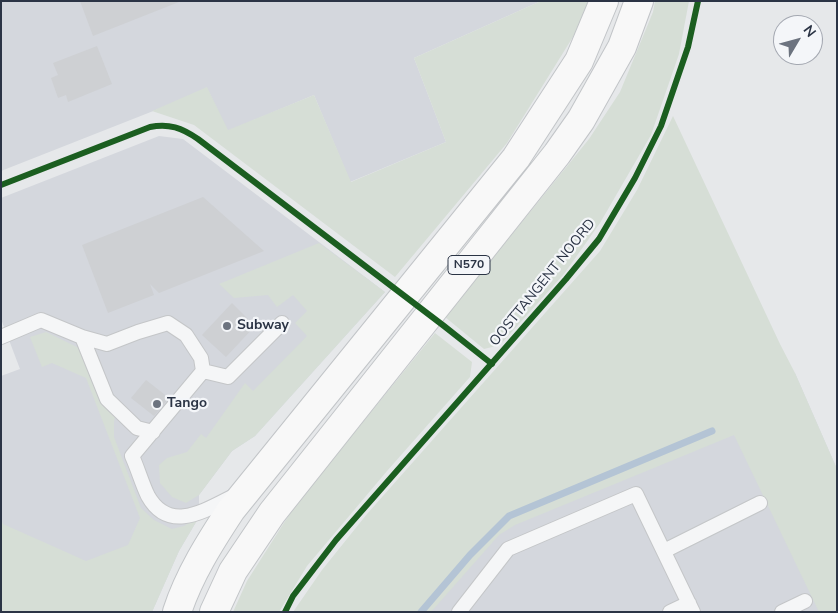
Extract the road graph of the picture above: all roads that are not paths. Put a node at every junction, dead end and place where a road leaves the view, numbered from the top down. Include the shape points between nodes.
1 (604, 1) edge
2 (639, 1) edge
3 (282, 323) dead end
4 (1, 337) edge
5 (82, 337) junction
6 (203, 371) junction
7 (153, 432) junction
8 (248, 489) junction
9 (760, 503) dead end
10 (664, 551) junction
11 (805, 600) dead end
12 (691, 607) edge
13 (176, 612) edge
14 (214, 612) edge
15 (459, 612) edge
16 (670, 612) edge
17 (782, 612) edge

1 - 8 main road, N570 via 579,61 516,158
2 - 14 main road, N570 via 622,47 581,120 272,513 233,571
3 - 6 lane via 228,377
4 - 5 lane via 41,320
5 - 6 lane via 107,344 168,323 186,334 201,358
5 - 7 lane via 107,399 137,428
6 - 7 lane
7 - 8 lane via 132,456 148,496 168,515 188,517
8 - 13 main road, N570 via 213,539
9 - 10 lane
10 - 12 lane
10 - 15 lane via 636,494 508,549
11 - 17 lane
12 - 16 lane

